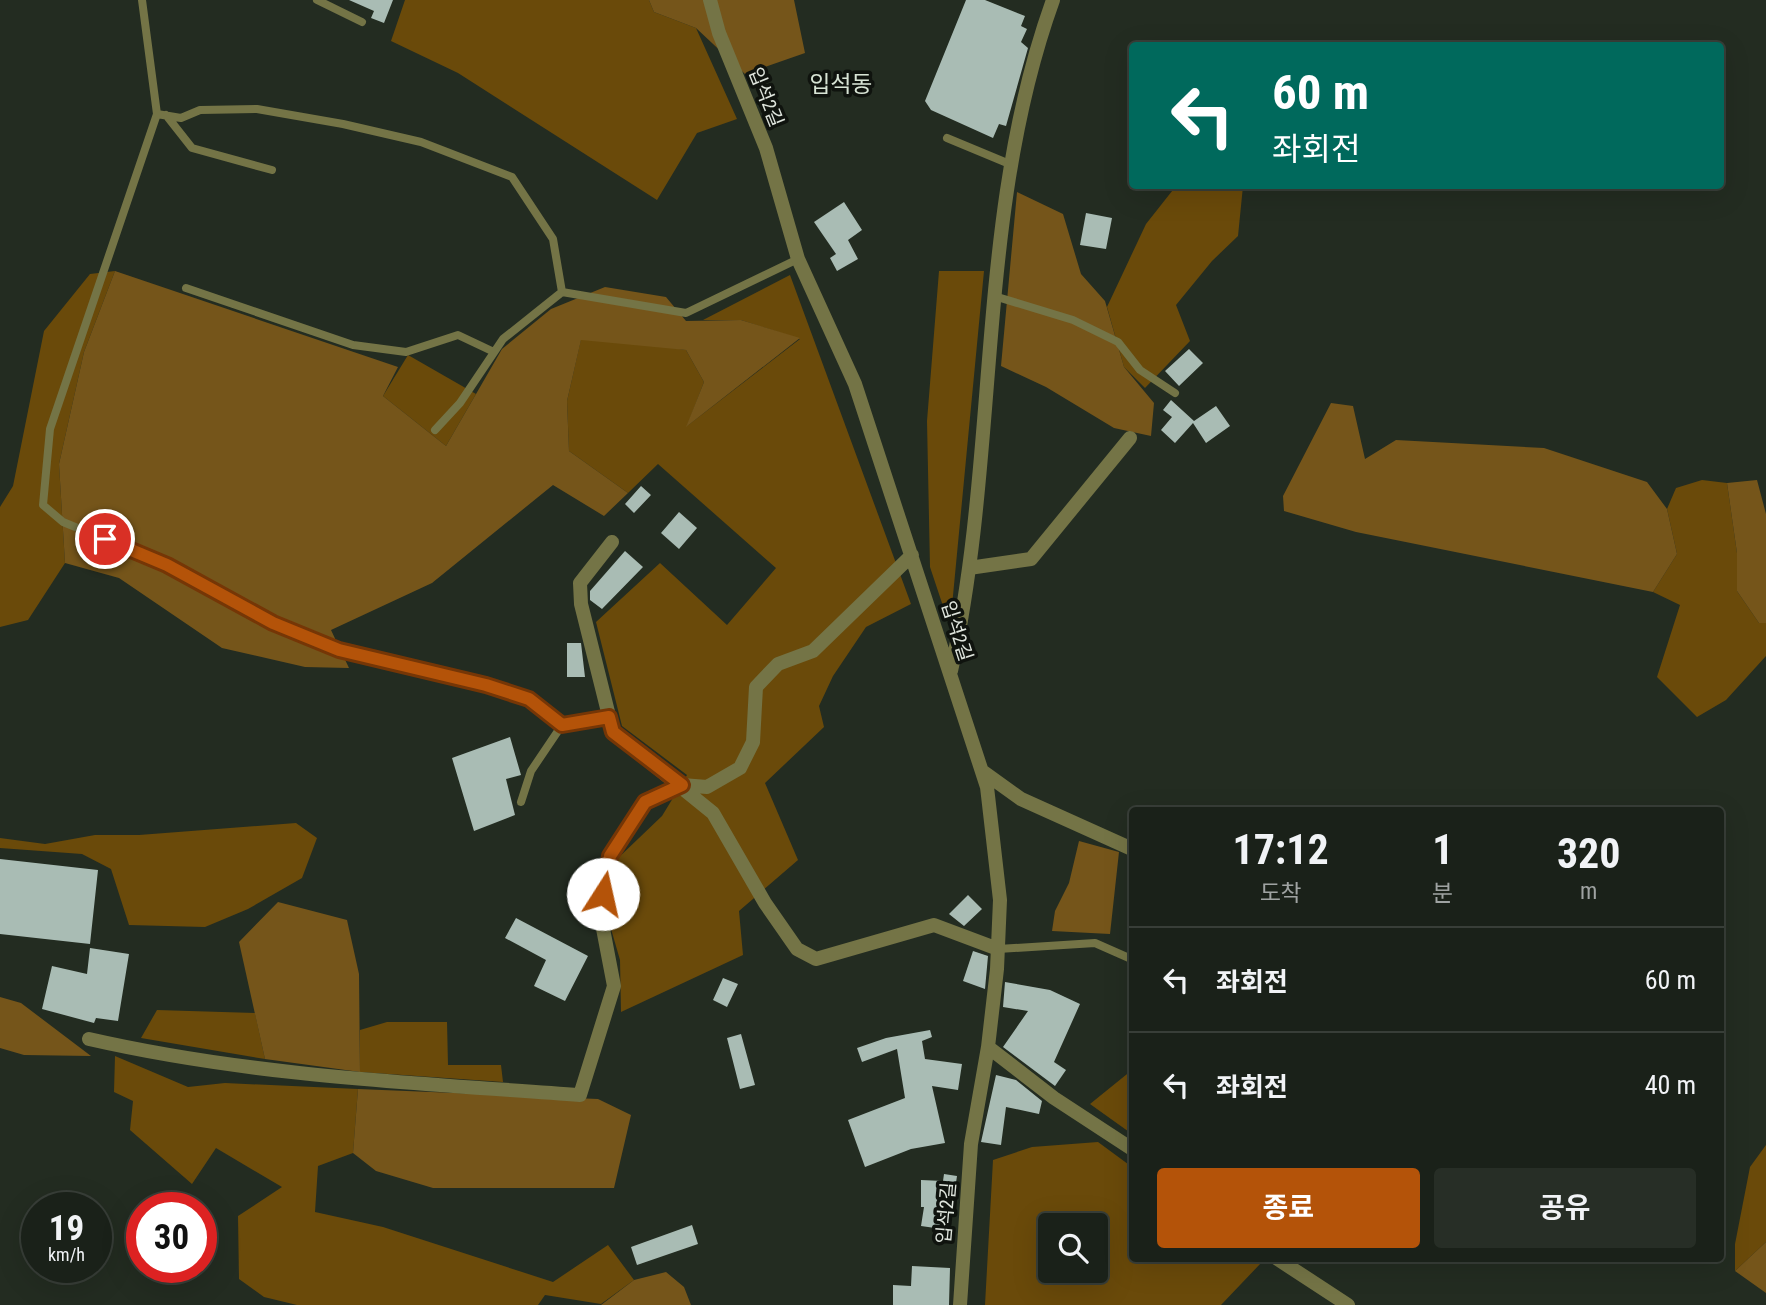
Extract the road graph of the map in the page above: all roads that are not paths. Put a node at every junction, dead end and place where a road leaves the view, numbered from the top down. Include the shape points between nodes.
1 (142, 0) edge
2 (317, 0) edge
3 (710, 0) edge
4 (1053, 0) edge
5 (362, 22) dead end
6 (162, 115) junction
7 (947, 138) dead end
8 (1012, 164) junction
9 (272, 170) dead end
10 (798, 259) junction
11 (186, 288) dead end
12 (562, 292) junction
13 (994, 296) junction
14 (494, 352) junction
15 (1175, 393) dead end
16 (435, 430) dead end
17 (1130, 439) dead end
18 (612, 542) dead end
19 (912, 555) junction
20 (969, 568) junction
21 (950, 673) junction
22 (609, 717) junction
23 (562, 725) junction
24 (982, 771) junction
25 (682, 785) junction
26 (521, 802) dead end
27 (1129, 848) edge
28 (998, 948) junction
29 (1129, 958) dead end
30 (89, 1039) dead end
31 (988, 1047) junction
32 (1129, 1147) edge
33 (1282, 1262) edge
34 (960, 1305) edge
35 (1348, 1305) edge

1 - 6 lane
2 - 5 lane
3 - 10 street, 입석2길 via 766,148
4 - 8 street via 1037,44
6 - 9 lane via 192,148
6 - 12 lane via 181,118 200,110 257,109 342,124 421,142 512,177 554,239
6 - 23 lane via 50,429 43,505 63,522 167,565 273,623 339,650 529,699
7 - 8 lane
8 - 13 street via 1002,210
10 - 12 lane via 686,313
10 - 19 street, 입석2길 via 855,383
11 - 14 lane via 353,345 406,352 458,335
12 - 14 lane via 503,339
13 - 15 lane via 1073,320 1118,342 1140,370
13 - 20 street
14 - 16 lane via 460,403
17 - 20 street via 1031,559
18 - 22 street via 580,583
19 - 21 street, 입석2길
19 - 25 street via 813,651 778,664 756,687 753,742 740,768 707,786
20 - 21 street
21 - 24 street, 입석2길
22 - 23 lane
22 - 25 street via 613,732
23 - 26 lane via 531,771
24 - 27 street via 1021,799
24 - 28 street, 입석2길 via 1000,901
25 - 28 street via 713,813 797,949 816,959 934,925
25 - 30 street via 645,802 610,856 600,913 614,986 580,1094 268,1071 164,1056
28 - 29 lane via 1095,943
28 - 31 street, 입석2길
31 - 32 street
31 - 34 street, 입석2길 via 971,1144
33 - 35 street

